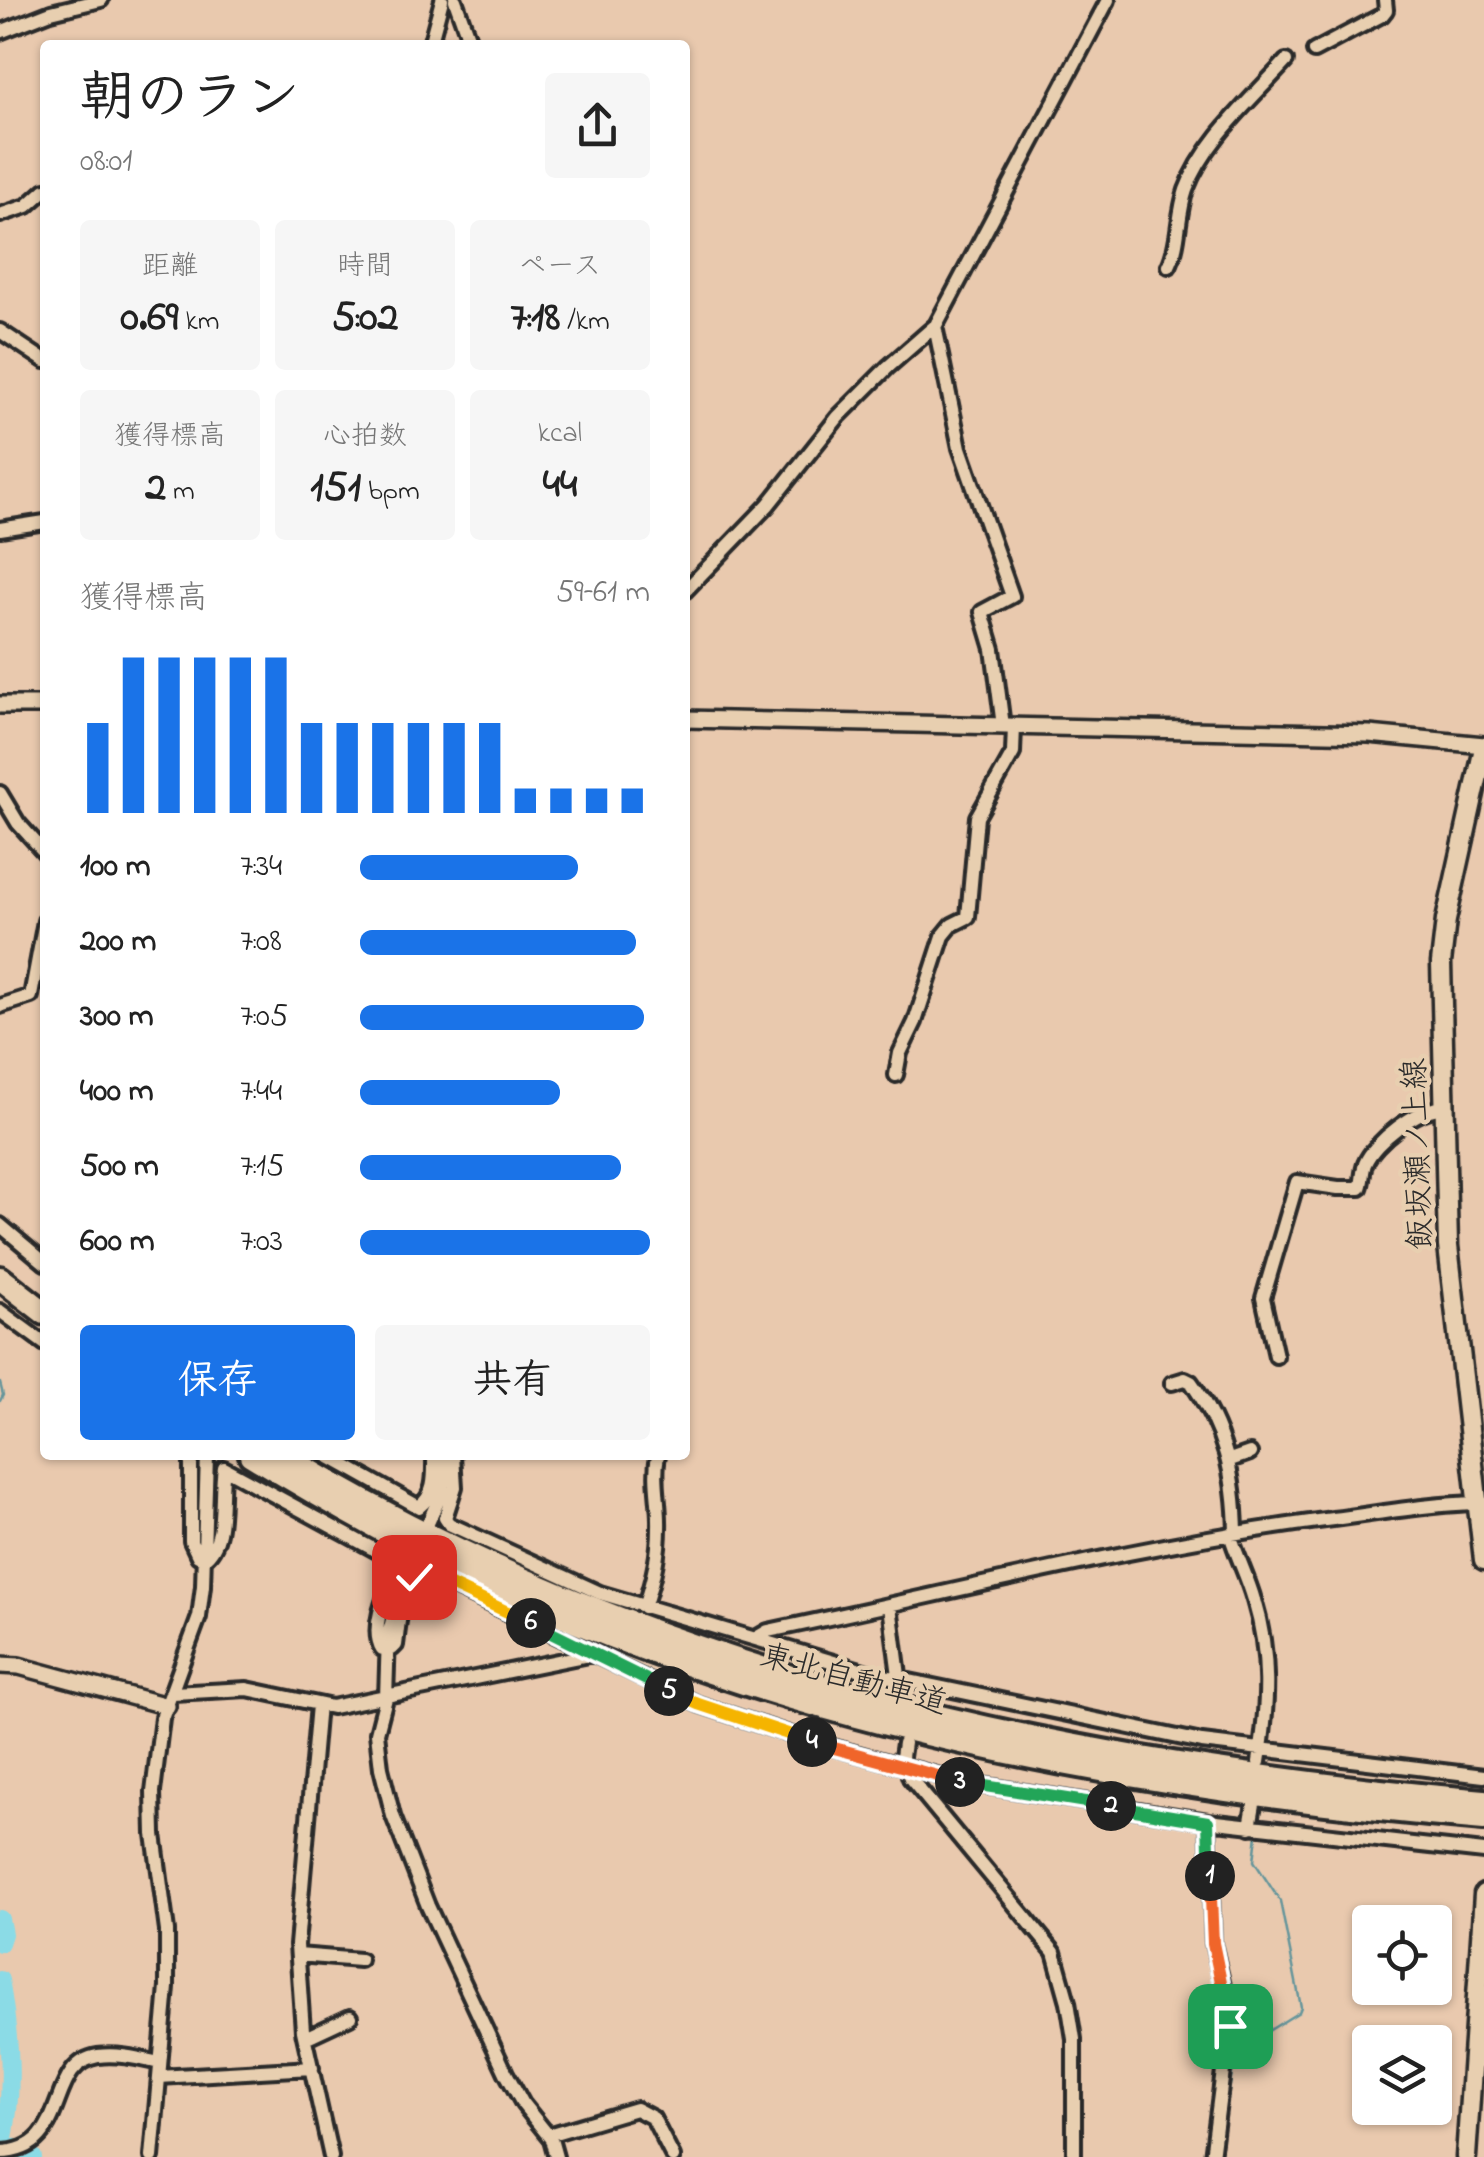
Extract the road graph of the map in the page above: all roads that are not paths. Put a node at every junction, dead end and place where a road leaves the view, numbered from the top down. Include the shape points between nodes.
1 (101, 0) edge
2 (442, 0) edge
3 (455, 0) edge
4 (1108, 0) edge
5 (1384, 0) edge
6 (0, 32) edge
7 (431, 40) edge
8 (469, 40) edge
9 (1314, 51) dead end
10 (1286, 61) dead end
11 (40, 194) edge
12 (0, 215) edge
13 (1170, 266) dead end
14 (935, 326) junction
15 (0, 331) edge
16 (40, 358) edge
17 (40, 523) edge
18 (0, 529) edge
19 (690, 586) edge
20 (0, 705) edge
21 (40, 706) edge
22 (690, 719) edge
23 (1009, 726) junction
24 (1484, 747) edge
25 (0, 793) edge
26 (40, 847) edge
27 (40, 948) edge
28 (0, 1006) edge
29 (896, 1075) dead end
30 (1443, 1108) junction
31 (0, 1225) edge
32 (0, 1259) edge
33 (40, 1259) edge
34 (0, 1278) edge
35 (40, 1290) edge
36 (40, 1309) edge
37 (0, 1311) edge
38 (40, 1340) edge
39 (1276, 1356) dead end
40 (1172, 1383) dead end
41 (1250, 1453) dead end
42 (192, 1460) edge
43 (207, 1460) edge
44 (259, 1460) edge
45 (293, 1460) edge
46 (335, 1460) edge
47 (434, 1460) edge
48 (442, 1460) edge
49 (453, 1460) edge
50 (657, 1460) edge
51 (1230, 1460) junction
52 (1477, 1503) junction
53 (428, 1522) dead end
54 (1233, 1534) junction
55 (409, 1559) dead end
56 (204, 1560) junction
57 (1484, 1560) edge
58 (890, 1606) junction
59 (644, 1607) junction
60 (756, 1638) junction
61 (387, 1650) junction
62 (594, 1654) junction
63 (0, 1665) edge
64 (900, 1679) junction
65 (386, 1698) junction
66 (170, 1699) junction
67 (902, 1699) dead end
68 (318, 1705) junction
69 (904, 1743) dead end
70 (1260, 1756) junction
71 (903, 1765) junction
72 (1484, 1776) edge
73 (1484, 1801) edge
74 (1254, 1804) dead end
75 (1484, 1819) edge
76 (1208, 1822) junction
77 (1250, 1827) junction
78 (1484, 1852) edge
79 (1484, 1894) edge
80 (298, 1955) junction
81 (360, 1960) dead end
82 (350, 2017) dead end
83 (305, 2038) junction
84 (160, 2062) junction
85 (312, 2068) junction
86 (159, 2078) junction
87 (548, 2135) junction
88 (0, 2152) edge
89 (152, 2157) edge
90 (331, 2157) edge
91 (556, 2157) edge
92 (673, 2157) edge
93 (1074, 2157) edge
94 (1212, 2157) edge
95 (1466, 2157) edge

1 - 6 street
2 - 7 street
3 - 8 street
4 - 14 street
5 - 9 street via 1382,15
10 - 13 street via 1195,172
11 - 12 street
14 - 19 street via 838,417 782,489
14 - 23 street via 960,448 1012,596 982,612
15 - 16 street
17 - 18 street
20 - 21 street
22 - 23 street
23 - 24 street via 1369,734
23 - 29 street via 1013,753 975,824 968,917 942,936
24 - 30 main road, 飯坂瀬ノ上線 via 1441,963
25 - 26 street
27 - 28 street via 31,996
30 - 39 street via 1408,1117 1365,1164 1360,1188 1297,1182 1264,1290
30 - 52 main road, 飯坂瀬ノ上線 via 1448,1246
31 - 33 street
32 - 35 highway
34 - 36 highway
37 - 38 street
40 - 51 street via 1191,1382
41 - 51 street
42 - 56 street via 190,1540
43 - 56 street
44 - 75 highway, 東北自動車道 via 514,1594 646,1650 809,1702 973,1744 1164,1780
45 - 73 highway, 東北自動車道 via 486,1564 668,1639 886,1706 1074,1748 1289,1781
46 - 47 street via 416,1507 431,1494
48 - 53 street via 444,1490
49 - 59 street via 445,1518 450,1524
50 - 59 street via 660,1531
51 - 54 street
52 - 54 street
52 - 57 main road, 飯坂瀬ノ上線
54 - 58 street
54 - 70 street via 1266,1648 1269,1689
55 - 61 street
56 - 61 street via 217,1536 224,1468 400,1563 378,1627 378,1643
56 - 66 street via 199,1617
58 - 60 street
58 - 64 street
59 - 60 street
60 - 64 street
61 - 62 street via 396,1645 412,1581 425,1573
61 - 65 street
62 - 65 street
62 - 71 street via 698,1704
63 - 66 street
64 - 67 street
64 - 70 street
65 - 68 street
65 - 87 street via 377,1744 402,1844 506,2074
66 - 68 street via 247,1689
66 - 84 street via 153,1792 167,1931
68 - 80 street
69 - 71 street
70 - 72 street
71 - 76 street via 962,1782
71 - 93 street via 1054,1952 1074,2040
74 - 77 street
76 - 77 street
76 - 94 street via 1213,1943 1230,2016
77 - 78 street
79 - 95 main road
80 - 81 street
80 - 83 street
82 - 83 street
83 - 85 street
84 - 86 street
84 - 88 street via 107,2056 82,2062 40,2139
85 - 86 street
85 - 90 street
86 - 89 street
87 - 91 street
87 - 92 street via 636,2109 654,2118

